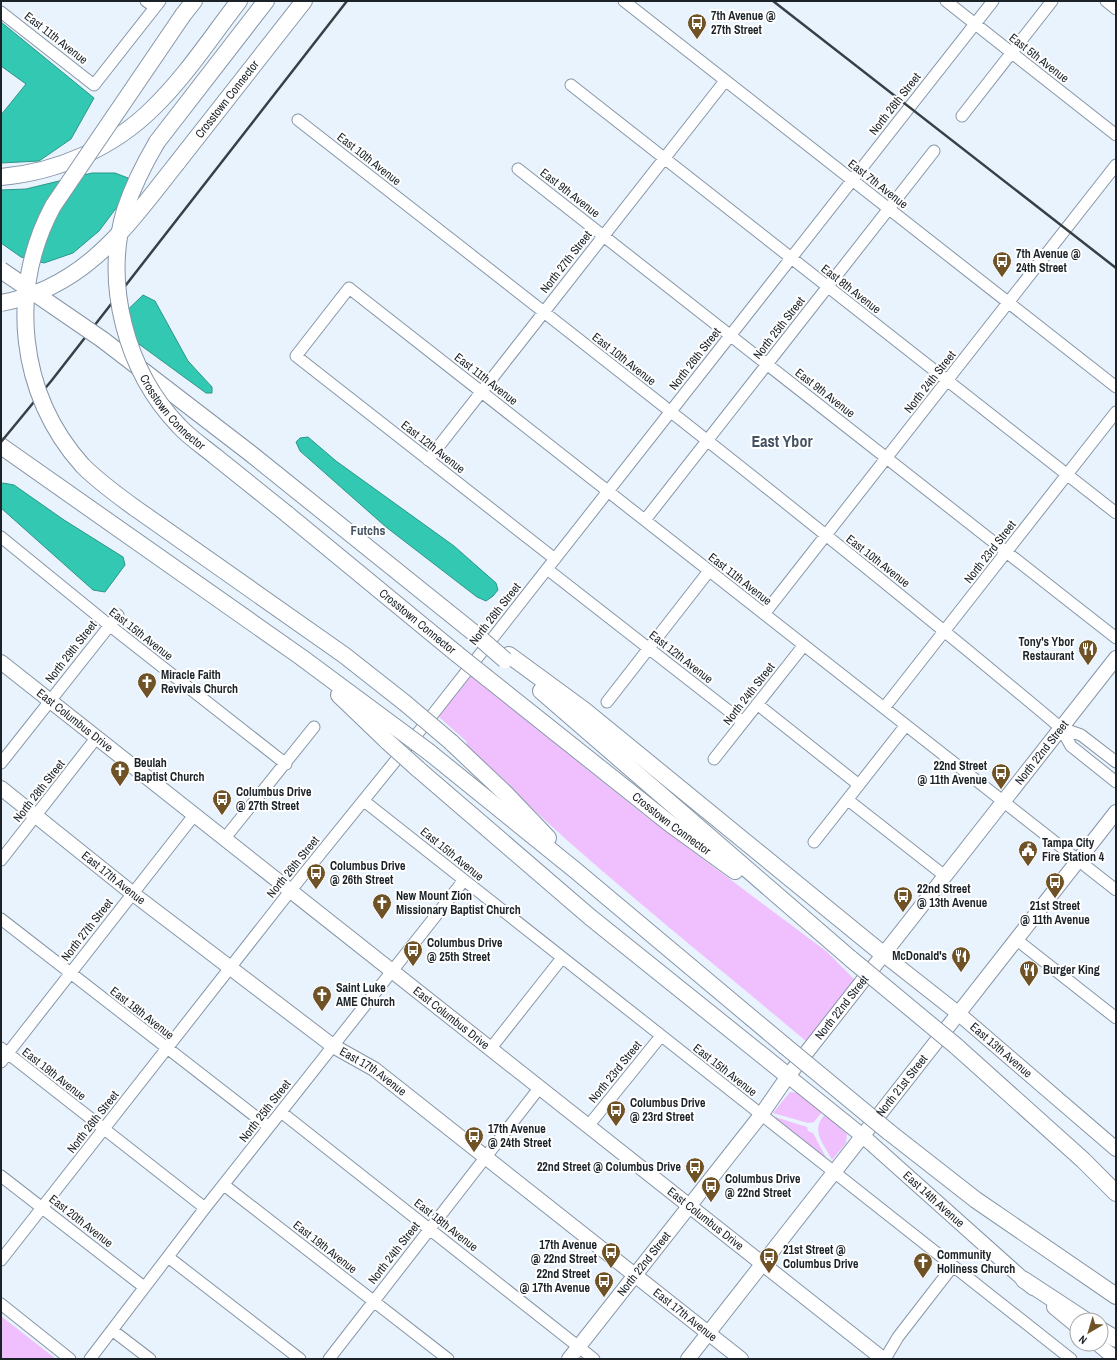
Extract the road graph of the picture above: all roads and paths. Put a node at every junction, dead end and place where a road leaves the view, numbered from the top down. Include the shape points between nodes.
1 (194, 1) edge
2 (239, 1) edge
3 (266, 1) edge
4 (304, 1) edge
5 (624, 1) edge
6 (946, 1) edge
7 (993, 1) edge
8 (1052, 1) edge
9 (1106, 1) edge
10 (154, 3) edge
11 (1116, 9) edge
12 (1, 12) edge
13 (975, 24) junction
14 (1012, 53) junction
15 (725, 81) junction
16 (571, 85) dead end
17 (962, 116) dead end
18 (298, 120) dead end
19 (1116, 135) edge
20 (934, 151) dead end
21 (664, 159) junction
22 (1116, 165) edge
23 (518, 169) dead end
24 (1, 177) edge
25 (852, 180) junction
26 (889, 209) junction
27 (604, 236) junction
28 (791, 258) junction
29 (1, 270) edge
30 (828, 287) junction
31 (1008, 302) junction
32 (1, 303) edge
33 (544, 312) junction
34 (731, 335) junction
35 (296, 356) joint
36 (767, 364) junction
37 (947, 381) junction
38 (1116, 387) edge
39 (481, 392) junction
40 (670, 412) junction
41 (1116, 412) edge
42 (706, 442) junction
43 (1, 446) edge
44 (887, 458) junction
45 (428, 460) junction
46 (1067, 475) junction
47 (608, 491) junction
48 (1116, 513) edge
49 (645, 520) junction
50 (825, 536) junction
51 (1, 537) edge
52 (1006, 552) junction
53 (555, 559) junction
54 (547, 569) junction
55 (709, 571) junction
56 (764, 614) junction
57 (118, 615) dead end
58 (109, 625) junction
59 (945, 630) junction
60 (1116, 638) edge
61 (804, 645) junction
62 (649, 648) junction
63 (301, 657) junction
64 (507, 657) junction
65 (1116, 658) edge
66 (1, 662) edge
67 (50, 700) junction
68 (607, 702) dead end
69 (757, 704) junction
70 (884, 708) junction
71 (743, 722) junction
72 (906, 725) junction
73 (314, 727) dead end
74 (1062, 728) junction
75 (97, 737) junction
76 (714, 759) dead end
77 (1116, 762) edge
78 (1, 763) edge
79 (286, 764) junction
80 (1116, 782) edge
81 (860, 784) junction
82 (1, 788) edge
83 (364, 800) junction
84 (848, 800) junction
85 (1003, 802) junction
86 (1116, 812) edge
87 (195, 814) junction
88 (36, 817) junction
89 (225, 838) junction
90 (814, 842) dead end
91 (1, 860) edge
92 (1079, 861) junction
93 (575, 870) junction
94 (945, 876) junction
95 (464, 880) junction
96 (291, 890) junction
97 (1116, 890) edge
98 (132, 893) junction
99 (1, 919) edge
100 (827, 938) junction
101 (1017, 940) junction
102 (884, 955) junction
103 (562, 958) junction
104 (231, 968) junction
105 (392, 971) junction
106 (70, 973) junction
107 (985, 982) junction
108 (959, 1014) junction
109 (1116, 1018) edge
110 (984, 1035) junction
111 (661, 1036) junction
112 (333, 1046) junction
113 (166, 1048) junction
114 (491, 1048) junction
115 (3, 1055) edge
116 (788, 1076) junction
117 (540, 1087) junction
118 (281, 1112) junction
119 (761, 1115) junction
120 (589, 1125) junction
121 (269, 1127) junction
122 (104, 1130) junction
123 (864, 1136) junction
124 (1116, 1149) edge
125 (486, 1157) junction
126 (834, 1172) junction
127 (1, 1176) edge
128 (224, 1185) junction
129 (1116, 1193) edge
130 (689, 1205) junction
131 (42, 1208) junction
132 (205, 1208) junction
133 (430, 1229) junction
134 (168, 1257) junction
135 (1, 1260) edge
136 (763, 1263) junction
137 (954, 1266) junction
138 (634, 1275) junction
139 (1024, 1280) junction
140 (144, 1287) junction
141 (1116, 1296) edge
142 (374, 1301) junction
143 (1, 1304) edge
144 (1073, 1312) edge
145 (1069, 1319) edge
146 (112, 1330) junction
147 (708, 1334) junction
148 (578, 1346) junction
149 (1108, 1352) edge
150 (70, 1359) edge
151 (90, 1359) edge
152 (150, 1359) edge
153 (300, 1359) edge
154 (328, 1359) edge
155 (448, 1359) edge
156 (569, 1359) edge
157 (594, 1359) edge
158 (688, 1359) edge
159 (741, 1359) edge
160 (884, 1359) edge
161 (1071, 1359) edge
162 (1116, 1359) edge

1 - 93 highway, bridge via 158,49 53,206 37,241 27,285 24,314 30,364 45,408 62,438 83,465 107,487 332,646 405,703 451,742 530,818
2 - 24 highway via 172,88 137,122 98,149 78,158 41,170
3 - 100 highway, Crosstown Connector, bridge via 157,142 143,165 125,211 118,240 116,282 122,318 133,355 161,405 180,427 457,654 669,823
4 - 32 highway, Crosstown Connector, bridge via 139,212 97,257 60,282 22,299
5 - 15 street, East 7th Avenue
6 - 13 street, East 5th Avenue
7 - 13 street, North 26th Street
8 - 14 street
9 - 11 street
10 - 12 street, East 11th Avenue via 94,85
13 - 14 street, East 5th Avenue
13 - 25 street, North 26th Street
14 - 17 street
14 - 19 street, East 5th Avenue
15 - 21 street, North 27th Street
15 - 25 street, East 7th Avenue
16 - 21 street, East 8th Avenue
18 - 33 street, East 10th Avenue
20 - 26 street, North 25th Street
21 - 27 street, North 27th Street
21 - 28 street, East 8th Avenue
22 - 31 street, North 24th Street
23 - 27 street, East 9th Avenue
25 - 26 street, East 7th Avenue
25 - 28 street, North 26th Street
26 - 30 street, North 25th Street
26 - 31 street, East 7th Avenue
27 - 33 street, North 27th Street
27 - 34 street, East 9th Avenue
28 - 30 street, East 8th Avenue
28 - 34 street, North 26th Street
29 - 64 highway, bridge via 103,340
30 - 36 street, North 25th Street
30 - 37 street, East 8th Avenue
31 - 37 street, North 24th Street
31 - 38 street, East 7th Avenue
33 - 39 street, North 27th Street
33 - 40 street, East 10th Avenue
34 - 36 street, East 9th Avenue
34 - 40 street, North 26th Street
35 - 39 street, East 11th Avenue via 349,288
35 - 45 street, East 12th Avenue
36 - 42 street, North 25th Street
36 - 44 street, East 9th Avenue
37 - 44 street, North 24th Street
37 - 46 street, East 8th Avenue
39 - 45 street, North 27th Street
39 - 47 street, East 11th Avenue
40 - 42 street, East 10th Avenue
40 - 47 street, North 26th Street
41 - 46 street, North 23rd Street
42 - 49 street, North 25th Street
42 - 50 street, East 10th Avenue
43 - 63 highway
44 - 50 street, North 24th Street
44 - 52 street, East 9th Avenue
45 - 53 street, East 12th Avenue
46 - 48 street, East 8th Avenue
46 - 52 street, North 23rd Street
47 - 49 street, East 11th Avenue
47 - 53 street, North 26th Street
49 - 55 street, East 11th Avenue
50 - 56 street, North 24th Street
50 - 59 street, East 10th Avenue
51 - 58 street, East 15th Avenue
52 - 59 street, North 23rd Street
52 - 60 street, East 9th Avenue
53 - 54 street, North 26th Street
54 - 62 street, East 12th Avenue
54 - 83 street, North 26th Street
55 - 56 street, East 11th Avenue
55 - 62 street
56 - 61 street, East 11th Avenue
57 - 58 street, North 29th Street
58 - 67 street, North 29th Street
58 - 79 street, East 15th Avenue
59 - 70 street, North 23rd Street
59 - 74 street, East 10th Avenue
61 - 69 street, North 24th Street
61 - 70 street, East 11th Avenue
62 - 68 street
62 - 71 street, East 12th Avenue
63 - 93 highway, bridge via 429,752
63 - 116 highway, bridge via 388,742 590,918
64 - 100 highway
64 - 102 highway via 584,710
65 - 74 main road, North 22nd Street
66 - 67 main road, East Columbus Drive
67 - 75 main road, East Columbus Drive
67 - 78 street, North 29th Street
69 - 71 street, North 24th Street
69 - 81 street
70 - 72 street, East 11th Avenue
71 - 76 street, North 24th Street
72 - 81 street
72 - 85 street, East 11th Avenue
73 - 79 street
74 - 77 street via 1081,735
74 - 80 street via 1071,746
74 - 85 main road, North 22nd Street
75 - 87 main road, East Columbus Drive
75 - 88 street, North 28th Street
79 - 89 street
81 - 84 street
82 - 88 main road, East 17th Avenue
83 - 95 street, East 15th Avenue
83 - 96 street, North 26th Street
84 - 90 street
84 - 94 street
85 - 92 street, East 11th Avenue
85 - 94 main road, North 22nd Street
86 - 92 main road, North 21st Street
87 - 89 main road, East Columbus Drive
87 - 98 street, North 27th Street
88 - 91 street, North 28th Street
88 - 98 main road, East 17th Avenue
89 - 96 main road, East Columbus Drive
92 - 97 street, East 11th Avenue
92 - 101 main road, North 21st Street
93 - 141 highway, bridge via 889,1132 976,1200
94 - 102 main road, North 22nd Street
95 - 103 street, East 15th Avenue
95 - 105 street, North 25th Street
96 - 104 street, North 26th Street
96 - 105 main road, East Columbus Drive
98 - 104 main road, East 17th Avenue
98 - 106 street, North 27th Street
99 - 106 street, East 18th Avenue
100 - 129 highway, bridge via 956,1046
101 - 107 main road, North 21st Street
101 - 109 street
102 - 108 main road, East 13th Avenue
102 - 116 main road, North 22nd Street
103 - 111 street, East 15th Avenue
103 - 114 street
104 - 112 main road, East 17th Avenue
104 - 113 street, North 26th Street
105 - 112 street, North 25th Street
105 - 114 main road, East Columbus Drive
106 - 113 street, East 18th Avenue
106 - 115 street, North 27th Street
107 - 108 main road, North 21st Street
107 - 110 main road via 974,1012
108 - 110 main road, East 13th Avenue
108 - 123 main road, North 21st Street
110 - 124 main road, East 13th Avenue
111 - 119 street, East 15th Avenue
111 - 120 street, North 23rd Street
112 - 118 street, North 25th Street
112 - 125 main road, East 17th Avenue via 374,1069
113 - 121 street, East 18th Avenue
113 - 122 street, North 26th Street
114 - 117 main road, East Columbus Drive
115 - 122 street, East 19th Avenue
116 - 119 main road, North 22nd Street
116 - 123 main road, East 14th Avenue
117 - 120 main road, East Columbus Drive
117 - 125 street, North 24th Street
118 - 121 street, North 25th Street
118 - 133 street, East 18th Avenue
119 - 126 street, East 15th Avenue
119 - 130 main road, North 22nd Street
120 - 130 main road, East Columbus Drive
121 - 128 street, North 25th Street
122 - 131 street, North 26th Street
122 - 132 street, East 19th Avenue
123 - 126 main road, North 21st Street
123 - 139 main road, East 14th Avenue
125 - 133 street, North 24th Street
125 - 138 main road, East 17th Avenue
126 - 136 main road, North 21st Street
126 - 137 street, East 15th Avenue
127 - 131 street, East 20th Avenue
128 - 132 street, North 25th Street
128 - 142 street, East 19th Avenue
130 - 136 main road, East Columbus Drive
130 - 138 main road, North 22nd Street
131 - 135 street, North 26th Street
131 - 140 street, East 20th Avenue
132 - 134 street, North 25th Street
133 - 142 street, North 24th Street
133 - 148 street, East 18th Avenue
134 - 140 street, North 25th Street
134 - 153 street
136 - 147 main road, North 21st Street
136 - 160 main road, East Columbus Drive
137 - 160 street via 898,1337
137 - 161 street, East 15th Avenue
138 - 147 main road, East 17th Avenue
138 - 148 main road, North 22nd Street
139 - 144 highway
139 - 145 main road, East 14th Avenue
140 - 146 street, North 25th Street
142 - 154 street, North 24th Street
142 - 155 street, East 19th Avenue
143 - 150 street
146 - 151 street, North 25th Street
146 - 152 street
147 - 158 main road, North 21st Street
147 - 159 main road, East 17th Avenue
148 - 156 main road, North 22nd Street
148 - 157 street, East 18th Avenue
149 - 162 main road

